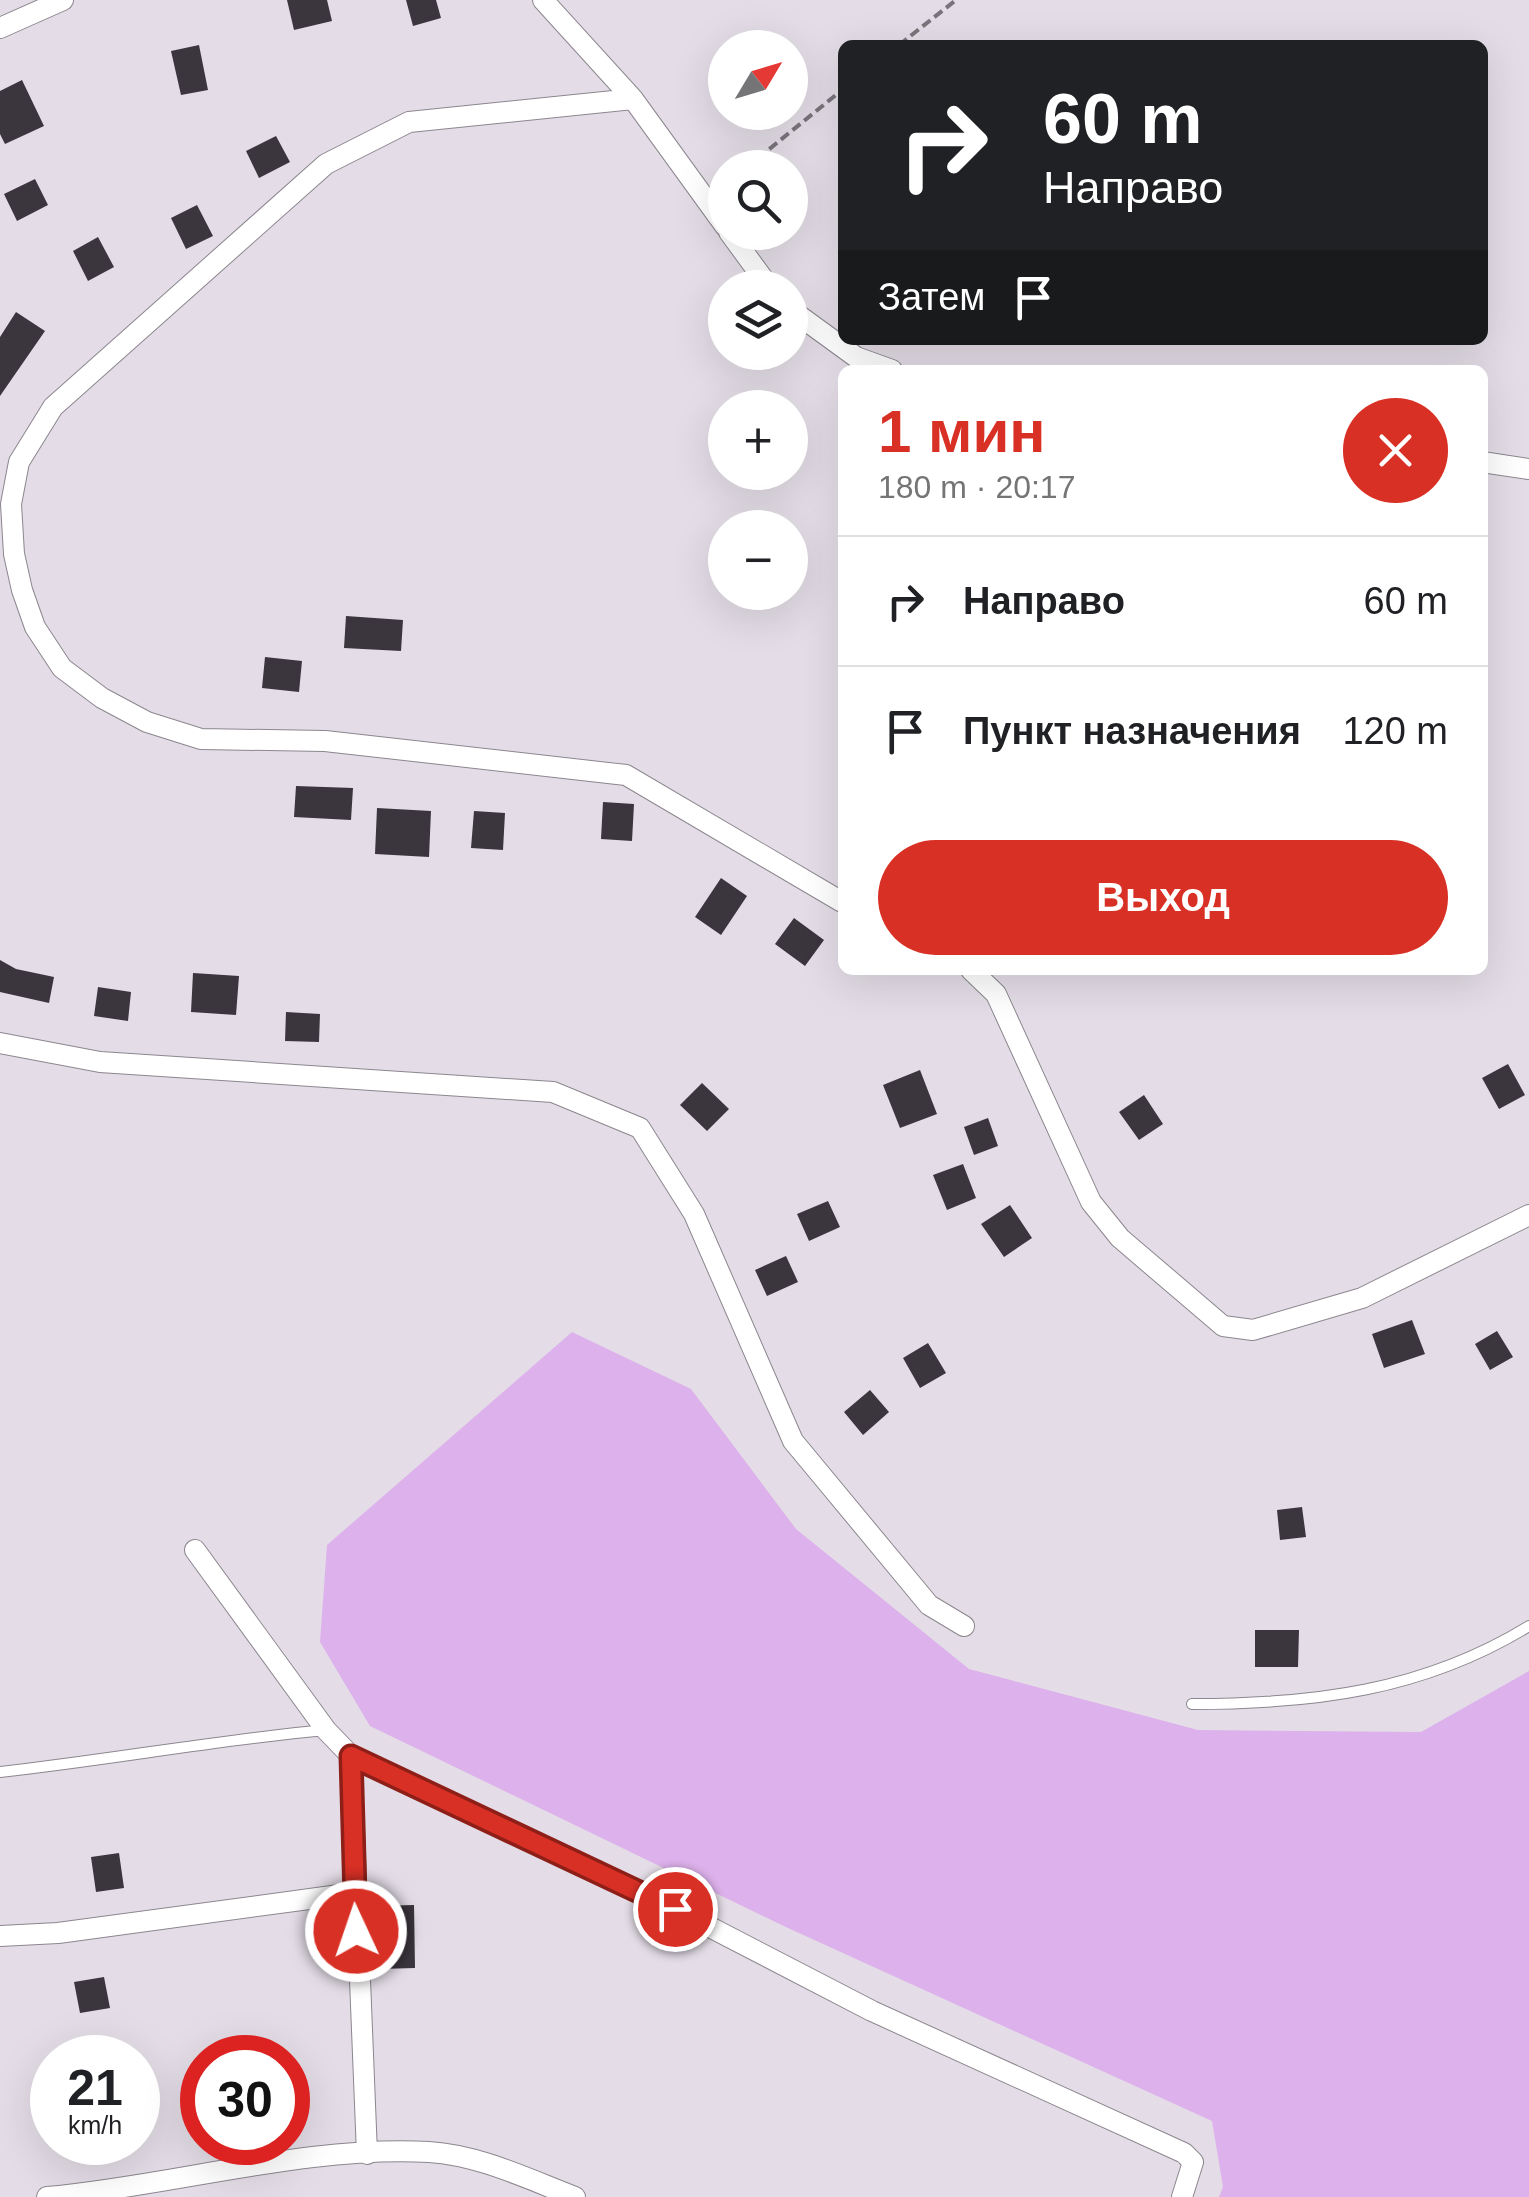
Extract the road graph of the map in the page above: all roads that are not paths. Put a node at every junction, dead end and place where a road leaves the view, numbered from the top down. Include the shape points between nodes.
1 (63, 0) edge
2 (543, 0) edge
3 (0, 28) edge
4 (633, 100) junction
5 (708, 203) edge
6 (808, 322) edge
7 (838, 344) edge
8 (840, 345) edge
9 (878, 365) edge
10 (1488, 463) edge
11 (1529, 470) edge
12 (838, 900) edge
13 (976, 975) edge
14 (0, 1043) edge
15 (1529, 1214) edge
16 (195, 1550) dead end
17 (964, 1626) dead end
18 (1529, 1626) edge
19 (1192, 1704) dead end
20 (326, 1730) junction
21 (351, 1756) junction
22 (0, 1772) edge
23 (354, 1893) junction
24 (0, 1936) edge
25 (367, 2154) junction
26 (47, 2197) edge
27 (575, 2197) edge
28 (1182, 2197) edge

1 - 3 street
2 - 4 street
4 - 5 street
4 - 12 street via 409,122 326,164 53,407 19,462 11,504 22,590 35,627 62,668 147,722 201,739 325,741 626,775
6 - 7 street
8 - 9 street
10 - 11 street
13 - 15 street via 996,994 1091,1202 1120,1238 1223,1326 1253,1330 1362,1298
14 - 17 street via 100,1062 553,1092 640,1128 694,1214 793,1441 929,1605
16 - 20 street
18 - 19 lane via 1449,1668 1351,1696
20 - 21 street
20 - 22 lane
21 - 23 street
21 - 28 street via 675,1909 872,2011 1184,2154 1194,2162
23 - 24 street
23 - 25 street
25 - 26 street
25 - 27 street via 473,2159

